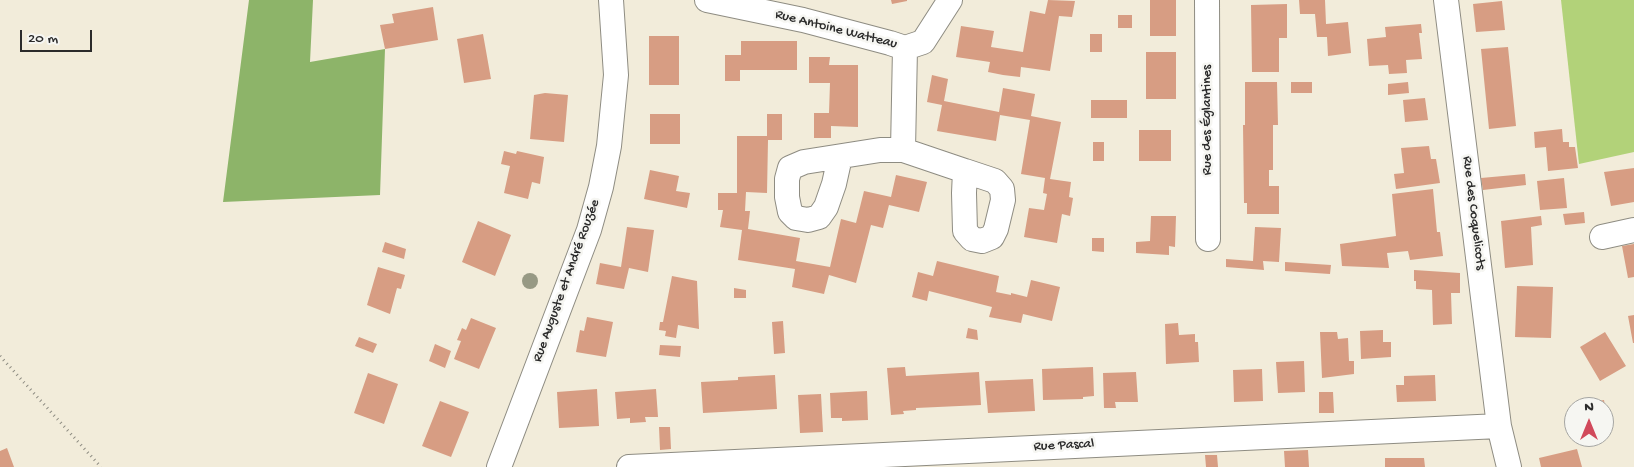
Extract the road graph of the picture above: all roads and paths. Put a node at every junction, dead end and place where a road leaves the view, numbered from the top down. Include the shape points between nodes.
1 (611, 0) edge
2 (707, 0) edge
3 (950, 0) edge
4 (1207, 0) edge
5 (1446, 0) edge
6 (905, 48) junction
7 (903, 150) junction
8 (840, 157) dead end
9 (965, 171) dead end
10 (1634, 230) edge
11 (1602, 237) dead end
12 (1208, 239) dead end
13 (0, 356) edge
14 (1499, 426) junction
15 (101, 467) edge
16 (499, 467) edge
17 (629, 467) edge
18 (1509, 467) edge

1 - 16 street, Rue Auguste et André Rouzée via 616,75 610,146 601,186 589,230
2 - 6 street, Rue Antoine Watteau via 803,20
3 - 6 street, Rue Antoine Watteau via 923,42
4 - 12 street, Rue des Églantines
5 - 14 street, Rue des Coquelicots
6 - 7 street, Rue Antoine Watteau
7 - 8 street via 880,150
7 - 9 street
10 - 11 street
13 - 15 path
14 - 17 street, Rue Pascal
14 - 18 street, Rue des Coquelicots

